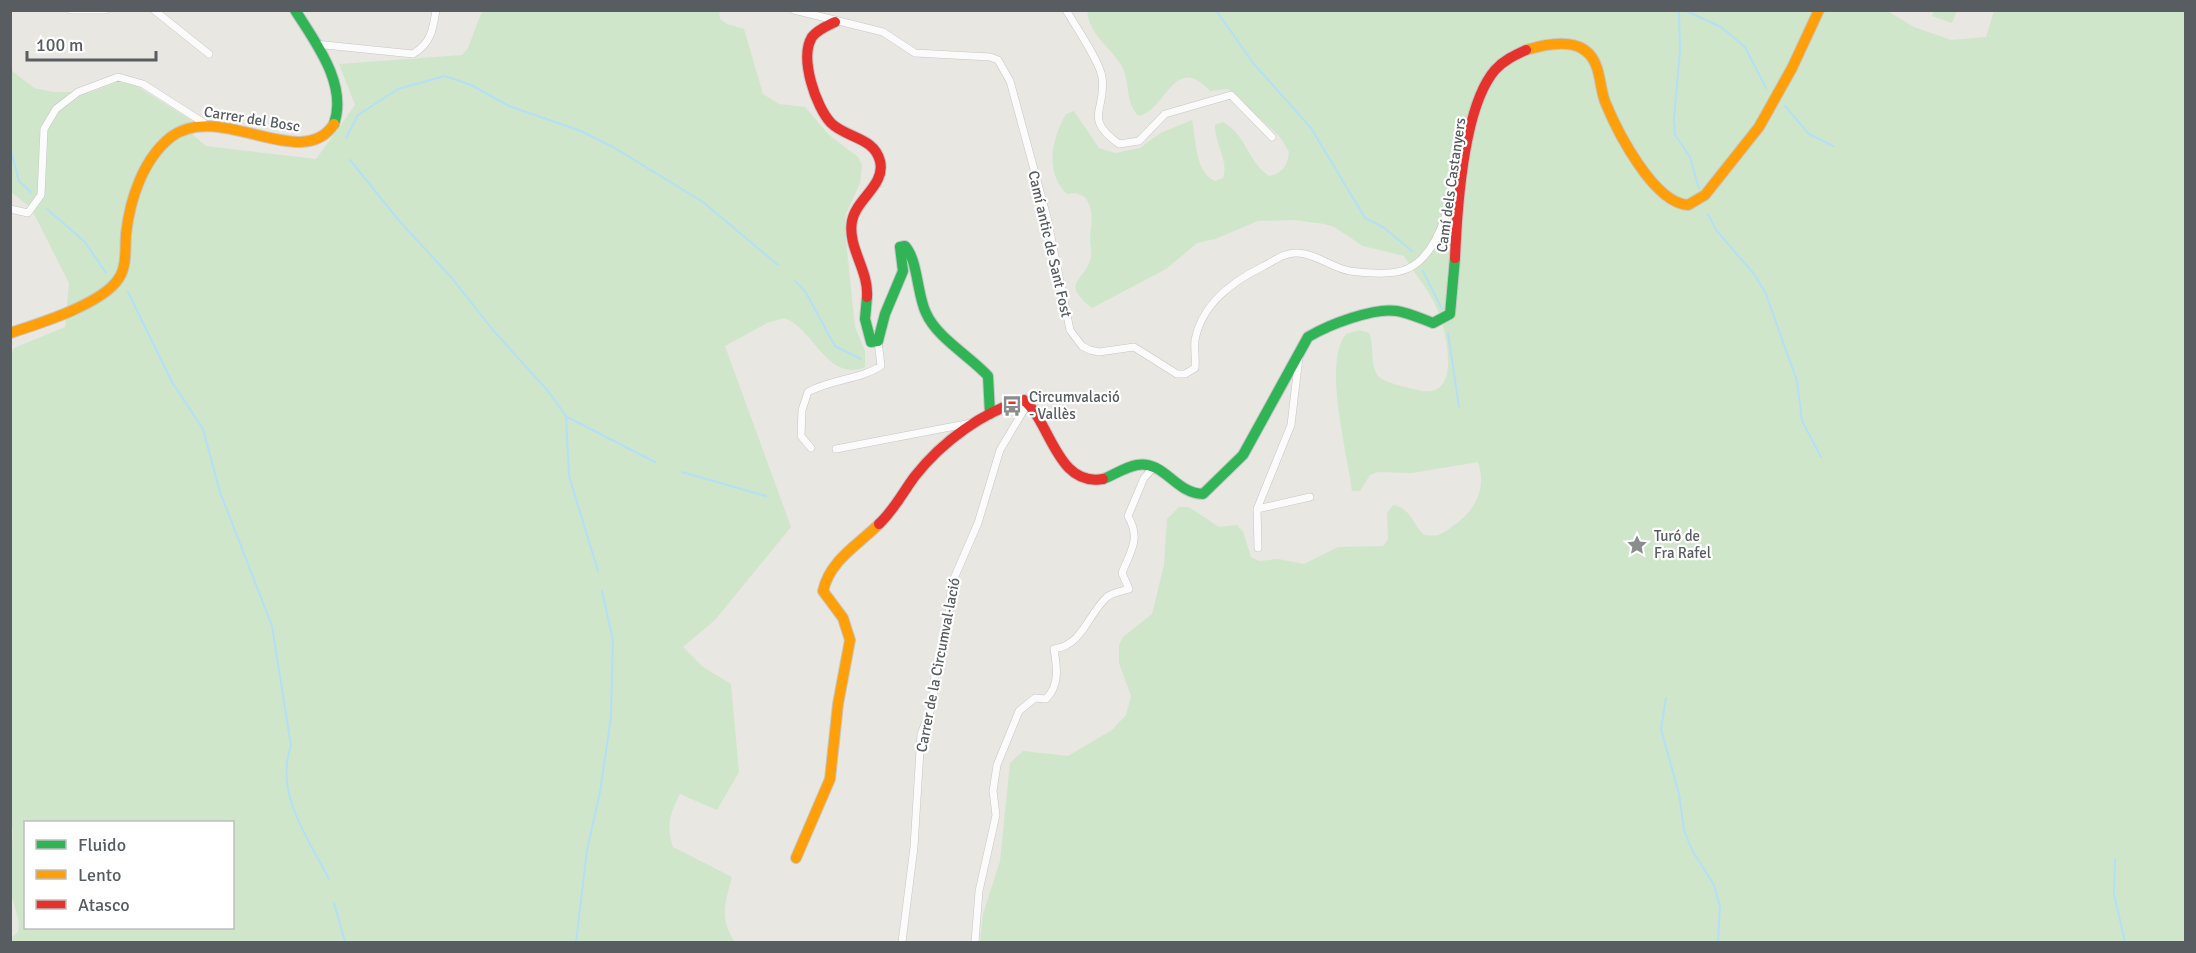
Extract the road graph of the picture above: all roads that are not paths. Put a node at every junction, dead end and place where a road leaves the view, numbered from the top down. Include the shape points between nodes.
1 (71, 10) edge
2 (105, 10) edge
3 (153, 10) edge
4 (295, 10) edge
5 (436, 10) edge
6 (794, 10) edge
7 (1066, 10) edge
8 (1819, 10) edge
9 (835, 22) junction
10 (315, 44) junction
11 (209, 54) dead end
12 (204, 123) junction
13 (1472, 133) junction
14 (1272, 137) dead end
15 (10, 209) edge
16 (10, 333) edge
17 (878, 341) junction
18 (1300, 348) junction
19 (1028, 403) junction
20 (990, 414) junction
21 (979, 421) junction
22 (811, 448) dead end
23 (836, 449) dead end
24 (1154, 467) junction
25 (1310, 497) dead end
26 (1257, 509) junction
27 (1258, 548) dead end
28 (796, 858) dead end
29 (902, 942) edge
30 (975, 942) edge

1 - 2 street
3 - 11 street
4 - 10 street, Carrer del Bosc
5 - 10 street via 432,36 413,54
6 - 9 street
7 - 14 street via 1102,76 1096,115 1103,133 1119,144 1139,141 1165,114 1231,96
8 - 13 street, Camí dels Castanyers via 1759,127 1736,159 1695,203 1683,206 1661,192 1611,116 1595,61 1575,45 1538,46 1505,60 1482,93
9 - 13 street, Camí antic de Sant Fost via 883,32 915,53 990,57 1002,64 1047,217 1070,330 1090,350 1134,347 1177,374 1195,368 1196,338 1222,292 1246,274 1281,257 1299,253 1349,271 1397,271 1416,265 1443,221 1459,148 1466,134
9 - 17 street via 820,30 810,44 812,84 817,104 830,122 870,145 882,166 878,180 854,213 850,230 867,283 864,322 872,342
10 - 12 street, Carrer del Bosc via 340,100 332,128 319,139 300,142
12 - 15 street via 143,84 118,77 99,82 56,109 44,129 41,195 28,213
12 - 16 street, Carrer del Bosc via 169,138 148,163 129,214 123,268 112,286 88,301
13 - 18 street, Camí dels Castanyers via 1457,229 1455,300 1450,314 1433,323 1400,311 1377,312 1316,330
17 - 20 street via 903,271 900,247 905,246 926,314 958,351 988,376
17 - 22 street via 881,366 807,392 801,436
18 - 24 street via 1243,455 1203,494 1182,490
18 - 26 street via 1291,425
19 - 20 street via 1017,402
19 - 24 street via 1038,413 1054,451 1078,475 1104,480 1142,463
19 - 29 street, Carrer de la Circumval·lació via 1000,450 978,523 952,583 933,704 921,734 914,847
20 - 21 street
21 - 23 street
21 - 28 street via 917,472 883,522 854,547 824,582 823,591 843,618 850,639 830,779
24 - 30 street via 1141,484 1128,516 1136,530 1122,573 1129,589 1108,596 1079,636 1063,648 1054,649 1058,670 1053,692 1046,699 1035,698 1020,711 1006,740 993,791 996,815 979,891
25 - 26 street
26 - 27 street

